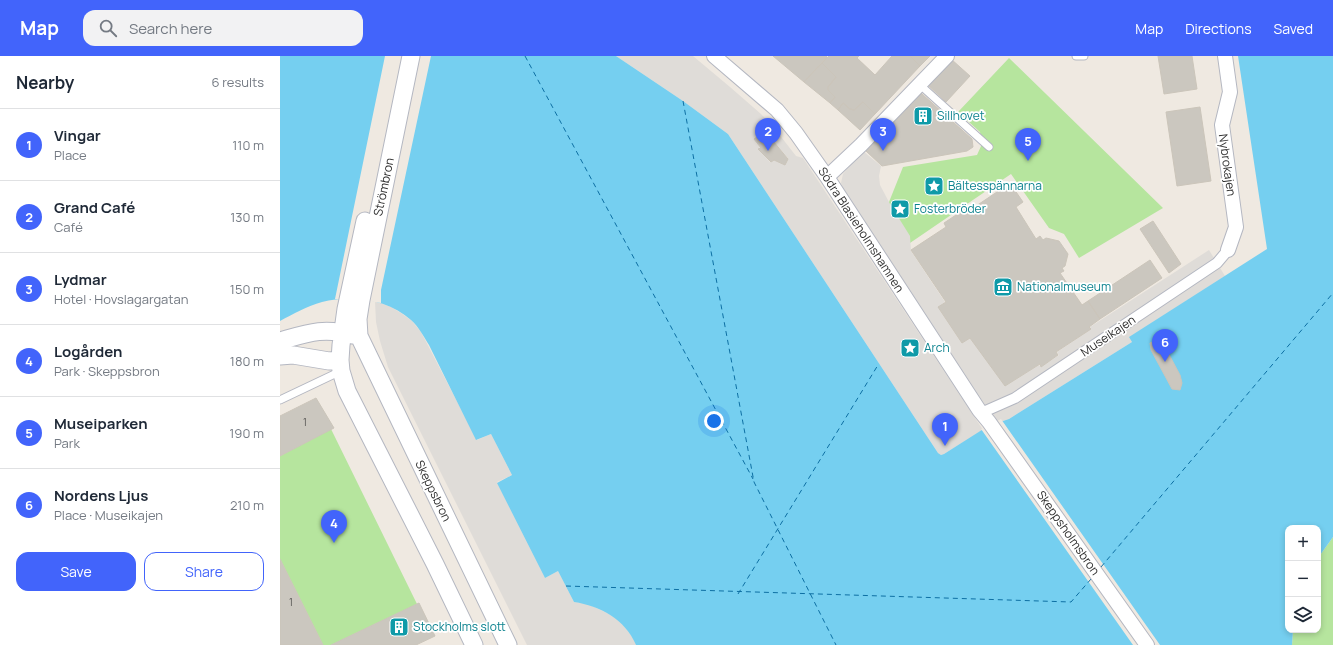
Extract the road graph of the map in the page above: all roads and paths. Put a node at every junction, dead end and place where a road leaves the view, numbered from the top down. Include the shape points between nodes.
1 (399, 56) edge
2 (411, 56) edge
3 (714, 56) edge
4 (947, 56) edge
5 (1076, 56) edge
6 (1084, 56) edge
7 (1225, 56) edge
8 (920, 84) junction
9 (989, 147) dead end
10 (827, 178) junction
11 (1228, 250) joint
12 (355, 299) junction
13 (358, 319) joint
14 (350, 334) junction
15 (280, 341) edge
16 (280, 356) edge
17 (340, 366) junction
18 (280, 400) edge
19 (985, 418) junction
20 (474, 645) edge
21 (508, 645) edge
22 (1147, 645) edge

1 - 12 street, Strömbron
2 - 12 street, Strömbron
3 - 10 street, Södra Blasieholmshamnen via 777,110
4 - 8 street
5 - 6 lane
7 - 11 street, Nybrokajen via 1230,92 1222,125 1236,227
8 - 9 lane
8 - 10 street
10 - 19 street, Södra Blasieholmshamnen
11 - 19 street, Museikajen via 1217,263
12 - 13 street, Strömbron
12 - 14 street
13 - 14 street, Skeppsbron
14 - 15 street via 326,330
14 - 17 street via 349,351
14 - 21 street, Skeppsbron
16 - 17 street via 293,355 329,361
17 - 18 lane
17 - 20 street via 347,391
19 - 22 street, Skeppsholmsbron

